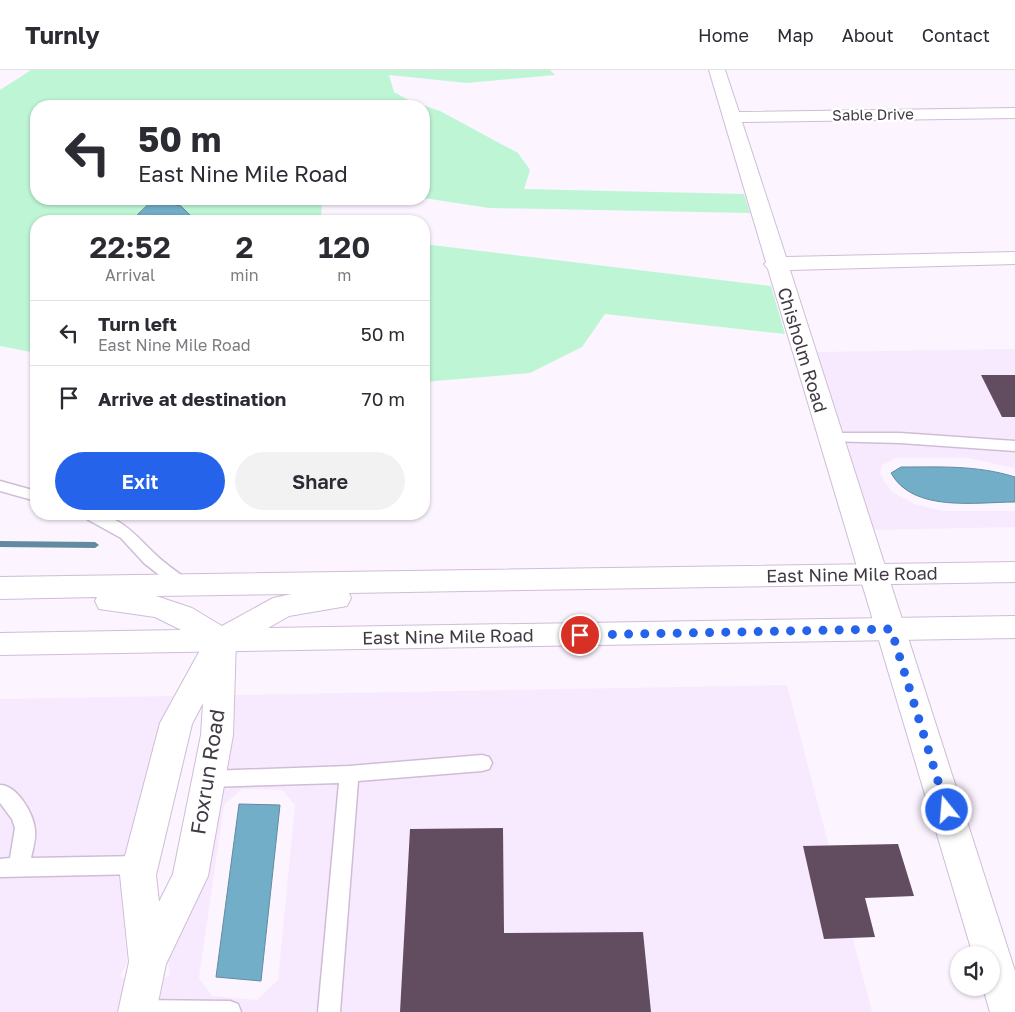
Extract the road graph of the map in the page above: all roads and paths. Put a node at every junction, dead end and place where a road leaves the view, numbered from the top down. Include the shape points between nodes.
1 (717, 70) edge
2 (1015, 113) edge
3 (731, 117) junction
4 (1015, 258) edge
5 (775, 264) junction
6 (830, 438) junction
7 (1015, 446) edge
8 (0, 486) edge
9 (30, 494) edge
10 (102, 520) edge
11 (1015, 572) edge
12 (872, 574) junction
13 (756, 576) junction
14 (183, 585) junction
15 (0, 588) edge
16 (0, 600) edge
17 (1015, 627) edge
18 (891, 629) junction
19 (221, 640) junction
20 (0, 644) edge
21 (482, 763) dead end
22 (349, 774) junction
23 (209, 779) junction
24 (0, 793) edge
25 (140, 865) junction
26 (9, 868) edge
27 (148, 962) junction
28 (137, 1011) edge
29 (230, 1012) edge
30 (329, 1012) edge
31 (1009, 1012) edge

1 - 3 street, Chisholm Road
2 - 3 street, Sable Drive
3 - 5 street, Chisholm Road
4 - 5 street
5 - 6 street, Chisholm Road
6 - 7 lane via 900,438
6 - 12 street, Chisholm Road
8 - 9 lane
10 - 14 lane via 127,534
11 - 12 street, East Nine Mile Road
12 - 13 street, East Nine Mile Road
12 - 18 street, Chisholm Road
13 - 14 street, East Nine Mile Road
13 - 19 street via 704,593 324,598 283,606
14 - 15 street, East Nine Mile Road
16 - 19 street via 130,602 173,611
17 - 18 street, East Nine Mile Road
18 - 19 street, East Nine Mile Road
18 - 31 street, Chisholm Road
19 - 20 street, East Nine Mile Road
19 - 23 street, Foxrun Road via 217,735
19 - 25 street, Foxrun Road via 176,723
21 - 22 lane
22 - 23 lane
22 - 30 lane
23 - 27 street, Foxrun Road via 190,876
24 - 26 lane via 4,793 20,812 27,829
25 - 26 lane
25 - 27 street, Foxrun Road via 138,875
27 - 28 street, Foxrun Road
28 - 29 lane

